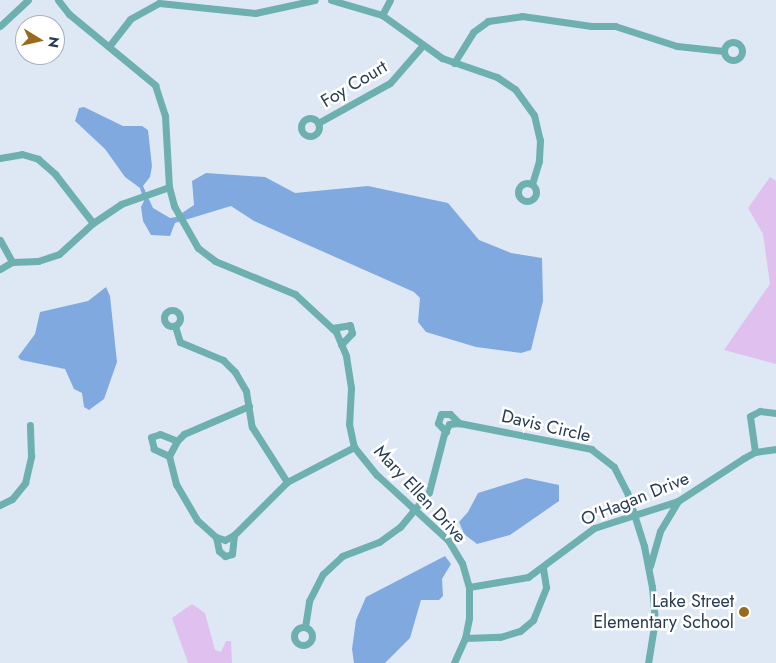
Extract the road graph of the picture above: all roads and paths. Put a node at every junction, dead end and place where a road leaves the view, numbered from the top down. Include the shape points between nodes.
1 (28, 0) edge
2 (58, 0) edge
3 (315, 0) edge
4 (331, 0) edge
5 (390, 0) edge
6 (382, 14) junction
7 (0, 26) edge
8 (110, 45) junction
9 (422, 45) junction
10 (724, 51) dead end
11 (454, 63) junction
12 (318, 122) dead end
13 (0, 158) edge
14 (532, 184) dead end
15 (168, 187) junction
16 (93, 223) junction
17 (0, 240) edge
18 (12, 262) junction
19 (0, 269) edge
20 (175, 326) dead end
21 (332, 328) junction
22 (341, 344) junction
23 (249, 406) junction
24 (776, 414) edge
25 (459, 423) junction
26 (30, 426) dead end
27 (446, 432) junction
28 (177, 440) junction
29 (354, 448) junction
30 (776, 449) edge
31 (755, 452) junction
32 (169, 456) junction
33 (287, 482) junction
34 (678, 502) junction
35 (0, 505) edge
36 (417, 508) junction
37 (633, 514) junction
38 (234, 535) junction
39 (216, 537) junction
40 (543, 569) junction
41 (649, 569) junction
42 (469, 587) junction
43 (305, 627) dead end
44 (465, 638) junction
45 (454, 663) edge
46 (648, 663) edge

1 - 7 street
2 - 8 street, Mary Ellen Drive via 69,14
3 - 8 street via 255,13 159,3 130,19
4 - 6 street
5 - 6 street
6 - 9 street
8 - 15 street, Mary Ellen Drive via 147,77 161,99 165,116
9 - 11 street
9 - 12 street, Foy Court via 390,83
10 - 11 street via 678,46 615,26 591,26 522,16 488,21 473,32
11 - 14 street via 497,77 524,98 534,115 540,140 539,161
13 - 16 street via 22,154 38,159 51,170
15 - 16 street via 134,198
15 - 21 street, Mary Ellen Drive via 174,206 198,248 215,261 295,294
16 - 18 street via 59,254 38,261
17 - 18 street
18 - 19 street
20 - 23 street via 180,342 224,360 246,391
21 - 22 street, Mary Ellen Drive
21 - 22 street via 350,325 352,333
22 - 29 street, Mary Ellen Drive via 351,388 349,424
23 - 28 street
23 - 33 street via 252,427
24 - 31 street via 760,411 750,416
25 - 27 street, Davis Circle via 449,424
25 - 27 street via 450,414 441,414 438,423
25 - 37 street, Davis Circle via 591,449 614,468 627,492
26 - 35 street via 31,456 25,483 12,499
27 - 36 street via 434,483
28 - 32 street
28 - 32 street via 160,434 151,437 154,449
29 - 33 street
29 - 36 street, Mary Ellen Drive via 377,475
30 - 31 street, O'Hagan Drive
31 - 34 street, O'Hagan Drive
32 - 39 street via 176,484 196,520
33 - 38 street
34 - 37 street, O'Hagan Drive
34 - 41 street, Davis Circle via 660,531
36 - 42 street, Mary Ellen Drive via 448,540 462,563
36 - 43 street via 400,527 379,542 342,556 323,574 310,601
37 - 40 street, O'Hagan Drive via 594,528 561,550
37 - 41 street, Davis Circle
38 - 39 street via 225,540
38 - 39 street via 232,554 225,556 219,551
40 - 42 street, O'Hagan Drive via 510,582
40 - 44 street via 546,587 533,620 520,631 500,637
41 - 46 street, Davis Circle via 656,620
42 - 44 street, Mary Ellen Drive
44 - 45 street, Mary Ellen Drive

